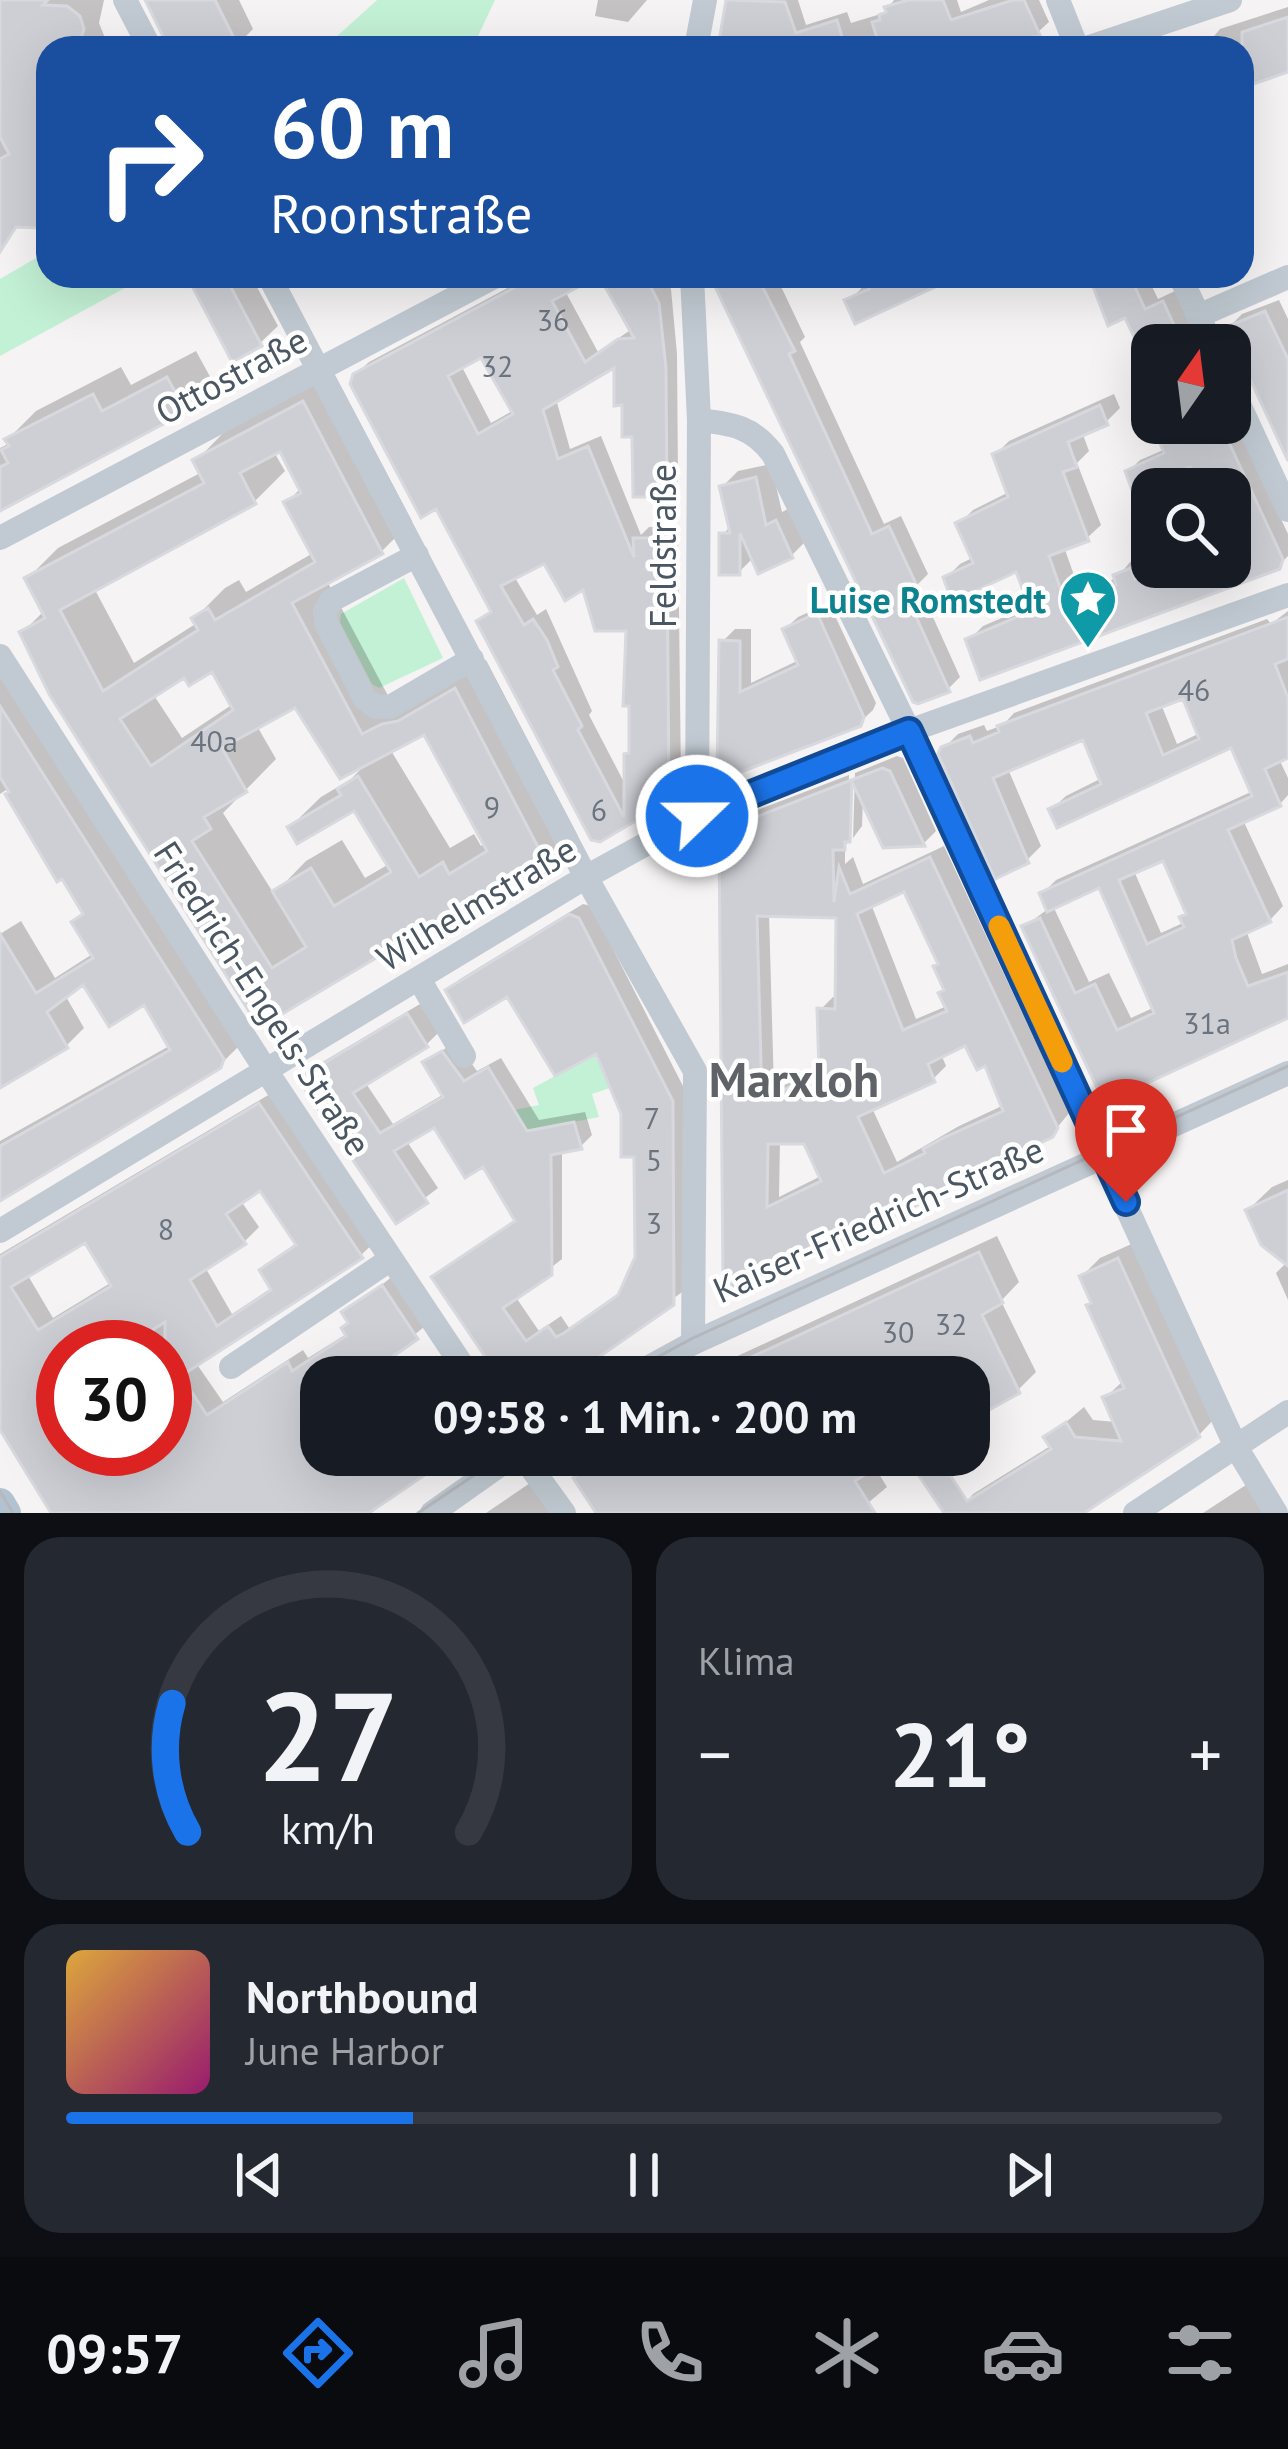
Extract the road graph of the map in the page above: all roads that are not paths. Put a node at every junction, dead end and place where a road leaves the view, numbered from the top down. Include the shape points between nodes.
1 (125, 0) edge
2 (705, 0) edge
3 (1058, 0) edge
4 (1230, 0) edge
5 (144, 36) edge
6 (698, 36) edge
7 (1072, 36) edge
8 (1123, 36) edge
9 (1288, 277) edge
10 (275, 288) edge
11 (473, 288) edge
12 (693, 288) edge
13 (1185, 288) edge
14 (1198, 316) junction
15 (1202, 324) edge
16 (319, 369) junction
17 (699, 420) junction
18 (1251, 430) edge
19 (1288, 510) edge
20 (0, 538) edge
21 (417, 555) junction
22 (1288, 595) edge
23 (0, 656) edge
24 (472, 659) junction
25 (909, 731) junction
26 (697, 816) junction
27 (586, 877) junction
28 (418, 979) junction
29 (464, 1056) dead end
30 (267, 1072) junction
31 (1288, 1073) edge
32 (1105, 1156) junction
33 (0, 1232) edge
34 (391, 1258) junction
35 (693, 1342) junction
36 (456, 1356) edge
37 (668, 1356) edge
38 (231, 1367) dead end
39 (1288, 1412) edge
40 (1236, 1447) junction
41 (487, 1476) edge
42 (535, 1476) edge
43 (0, 1503) edge
44 (6, 1513) edge
45 (432, 1513) edge
46 (564, 1513) edge
47 (1135, 1513) edge
48 (1276, 1513) edge

1 - 5 street
2 - 6 street
3 - 7 street
4 - 8 street
9 - 14 street
10 - 16 street
11 - 16 street, Ottostraße
12 - 17 street, Feldstraße
13 - 14 street
14 - 15 street
16 - 20 street, Ottostraße
16 - 21 street
17 - 25 street via 741,425 773,454
17 - 26 street, Feldstraße
18 - 19 street
21 - 24 street
21 - 24 street via 325,611 364,700 390,706
22 - 25 street, Wilhelmstraße
23 - 30 street, Friedrich-Engels-Straße
24 - 27 street
25 - 26 street, Wilhelmstraße
25 - 32 street
26 - 27 street, Wilhelmstraße
27 - 28 street, Wilhelmstraße
27 - 35 street via 695,1071
28 - 29 street
28 - 30 street, Wilhelmstraße
30 - 33 street, Wilhelmstraße
30 - 34 street, Friedrich-Engels-Straße
31 - 32 street, Kaiser-Friedrich-Straße
32 - 35 street, Kaiser-Friedrich-Straße
32 - 40 street
34 - 36 street, Friedrich-Engels-Straße
34 - 38 street
35 - 37 street, Kaiser-Friedrich-Straße
39 - 40 street
40 - 47 street
40 - 48 street
41 - 45 street
42 - 46 street
43 - 44 main road

